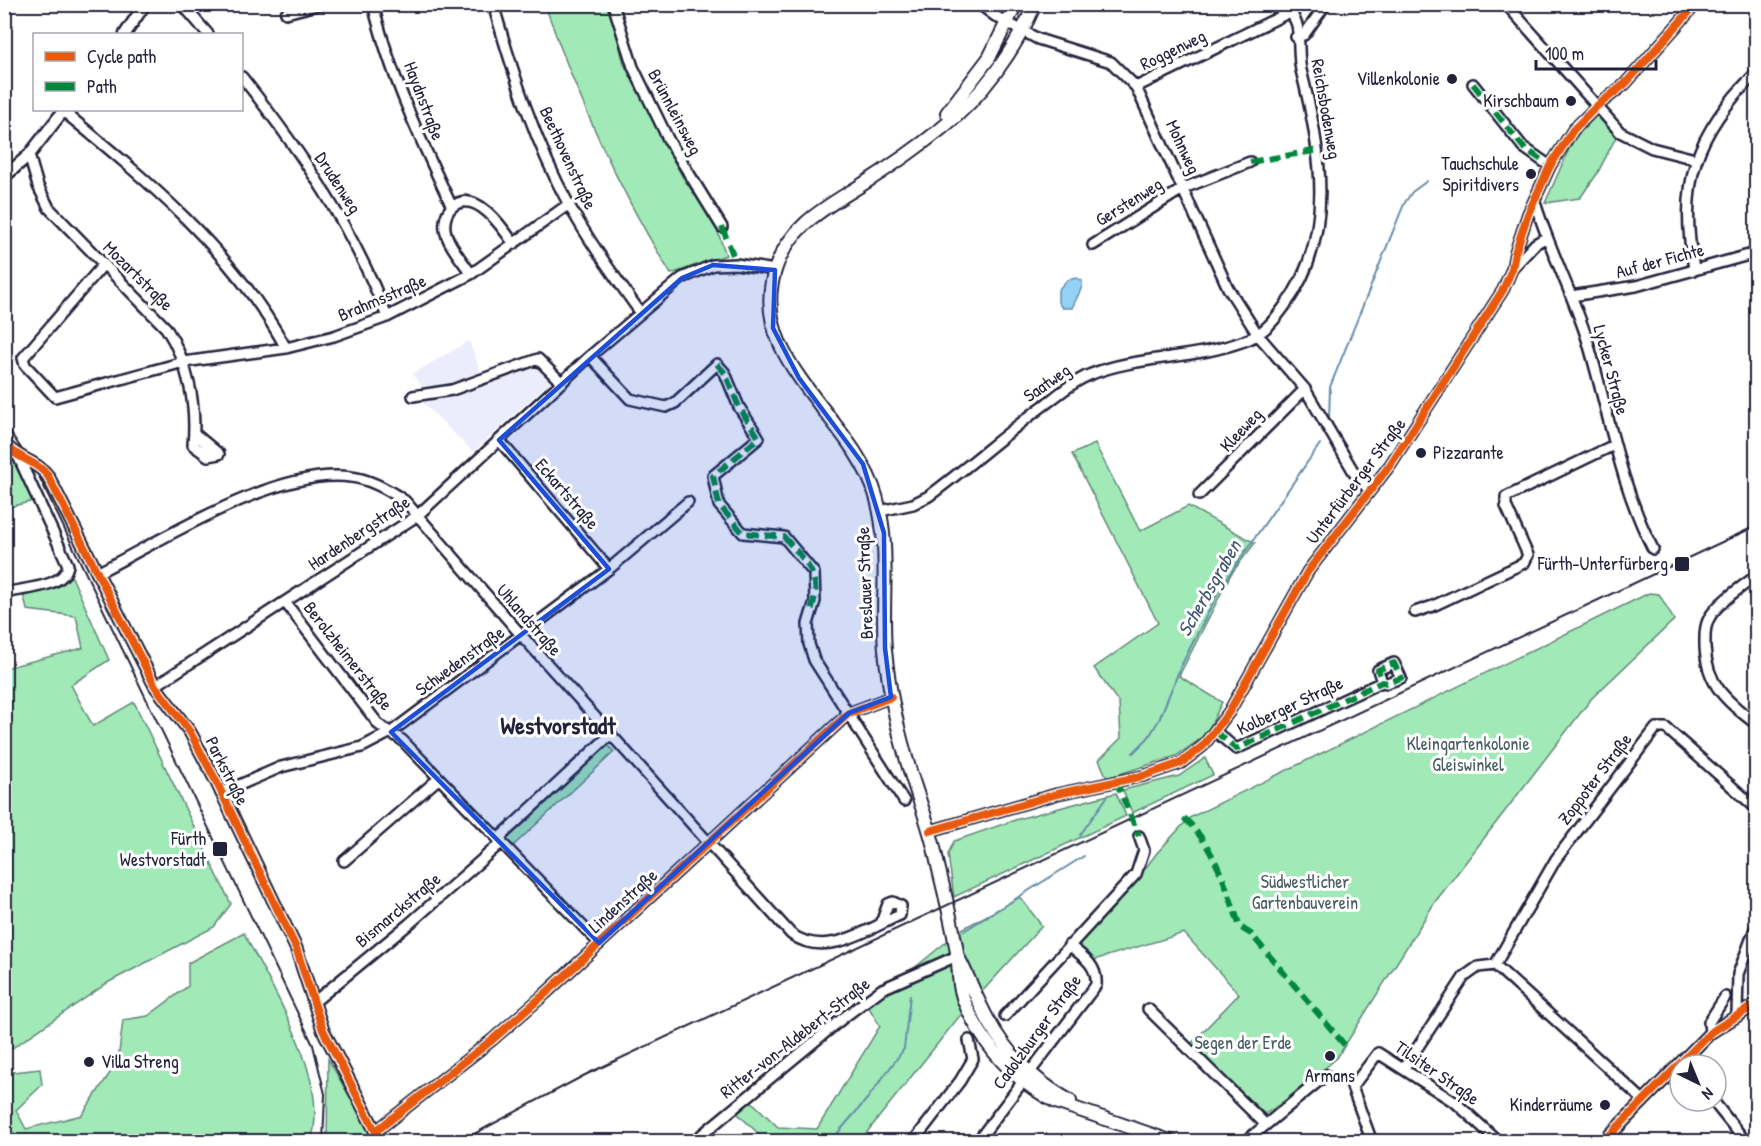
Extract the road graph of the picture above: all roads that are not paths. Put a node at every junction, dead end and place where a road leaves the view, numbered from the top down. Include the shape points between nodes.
1 (145, 4) edge
2 (183, 4) edge
3 (321, 4) edge
4 (373, 4) edge
5 (494, 4) edge
6 (613, 4) edge
7 (979, 4) edge
8 (1016, 4) edge
9 (1035, 4) edge
10 (1326, 4) edge
11 (1506, 4) edge
12 (1696, 4) edge
13 (1289, 8) edge
14 (286, 13) dead end
15 (1009, 24) junction
16 (1023, 31) junction
17 (126, 33) edge
18 (207, 33) edge
19 (1296, 37) junction
20 (1756, 73) edge
21 (243, 78) edge
22 (1473, 84) dead end
23 (1136, 87) junction
24 (1597, 106) junction
25 (63, 111) edge
26 (65, 111) edge
27 (908, 152) junction
28 (29, 155) junction
29 (1695, 159) junction
30 (1250, 162) dead end
31 (1550, 166) junction
32 (4, 177) edge
33 (1184, 188) junction
34 (1535, 202) junction
35 (569, 204) junction
36 (452, 207) junction
37 (1543, 226) junction
38 (722, 227) dead end
39 (1523, 231) junction
40 (1545, 238) junction
41 (514, 244) junction
42 (1535, 244) junction
43 (1093, 245) dead end
44 (1756, 253) edge
45 (103, 265) junction
46 (1512, 268) junction
47 (1694, 268) junction
48 (775, 270) junction
49 (471, 274) junction
50 (1571, 296) junction
51 (640, 312) junction
52 (387, 317) junction
53 (1258, 335) junction
54 (286, 348) junction
55 (590, 356) junction
56 (184, 362) junction
57 (562, 382) junction
58 (1305, 389) junction
59 (413, 396) dead end
60 (195, 434) dead end
61 (499, 440) junction
62 (4, 443) edge
63 (1614, 445) junction
64 (18, 456) junction
65 (1369, 490) junction
66 (1199, 495) dead end
67 (688, 502) dead end
68 (880, 511) junction
69 (417, 516) junction
70 (1653, 549) dead end
71 (609, 569) junction
72 (97, 573) junction
73 (1756, 576) edge
74 (4, 592) edge
75 (285, 602) junction
76 (1415, 612) dead end
77 (522, 636) junction
78 (1382, 682) dead end
79 (155, 686) junction
80 (891, 697) junction
81 (849, 713) junction
82 (1756, 724) edge
83 (391, 732) junction
84 (1216, 732) junction
85 (610, 735) junction
86 (438, 779) junction
87 (221, 793) junction
88 (904, 801) dead end
89 (1756, 808) edge
90 (930, 831) junction
91 (1139, 836) dead end
92 (500, 841) junction
93 (708, 844) junction
94 (344, 861) dead end
95 (881, 923) dead end
96 (1756, 926) edge
97 (599, 943) junction
98 (1069, 945) junction
99 (957, 956) junction
100 (1495, 965) junction
101 (1725, 997) dead end
102 (314, 1002) junction
103 (1756, 1004) edge
104 (1148, 1009) dead end
105 (1737, 1015) junction
106 (1005, 1016) dead end
107 (1710, 1033) junction
108 (969, 1040) dead end
109 (1692, 1053) edge
110 (1404, 1068) junction
111 (1326, 1075) dead end
112 (1025, 1076) junction
113 (1668, 1077) edge
114 (1643, 1100) junction
115 (1723, 1113) edge
116 (1264, 1123) junction
117 (376, 1131) junction
118 (381, 1142) edge
119 (693, 1142) edge
120 (913, 1142) edge
121 (977, 1142) edge
122 (1173, 1142) edge
123 (1245, 1142) edge
124 (1372, 1142) edge
125 (1499, 1142) edge
126 (1603, 1142) edge
127 (1746, 1142) edge

1 - 17 street
2 - 18 street
3 - 14 street
4 - 36 street, Haydnstraße via 416,131
5 - 35 street, Beethovenstraße via 517,83
6 - 38 street, Brünnleinsweg via 633,67 669,141
7 - 15 street
8 - 15 main road, Breslauer Straße
9 - 16 main road, Breslauer Straße
10 - 19 street via 1304,35
11 - 24 street
12 - 24 street, Unterfürberger Straße via 1625,84
13 - 19 street, Reichsbodenweg via 1297,25
13 - 23 street, Roggenweg
15 - 16 street
15 - 27 main road, Breslauer Straße via 967,90
16 - 23 street, Mohnweg via 1111,62
16 - 27 main road, Breslauer Straße via 974,97 945,126
19 - 53 street, Reichsbodenweg via 1319,150 1320,215 1306,268 1293,295
20 - 29 street via 1736,93
21 - 52 street, Drudenweg via 318,178 370,273
22 - 31 street via 1523,147
23 - 33 street, Mohnweg
24 - 29 street via 1620,132 1652,148
24 - 31 street, Unterfürberger Straße via 1573,130
25 - 28 street
26 - 54 street via 174,206 228,267
27 - 48 main road, Breslauer Straße via 804,222 781,253
28 - 32 street
28 - 45 street, Mozartstraße via 48,208
29 - 47 street via 1687,231
30 - 33 street, Gerstenweg
31 - 34 street, Unterfürberger Straße
33 - 43 street, Gerstenweg
33 - 53 street, Mohnweg via 1228,288
34 - 37 street, Lycker Straße
34 - 39 street, Unterfürberger Straße
35 - 41 street, Brahmsstraße
35 - 51 street, Beethovenstraße
36 - 41 street via 471,202 488,211
36 - 49 street via 444,227
37 - 39 street via 1532,223
37 - 40 street, Lycker Straße
39 - 42 street
39 - 46 street, Unterfürberger Straße
40 - 42 street, Unterfürberger Straße
40 - 50 street, Lycker Straße
41 - 49 street, Brahmsstraße
42 - 46 street, Unterfürberger Straße
44 - 47 street, Auf der Fichte
45 - 56 street, Mozartstraße via 166,328
45 - 56 street, Brahmsstraße via 28,351 23,358 25,364 55,397
46 - 65 street, Unterfürberger Straße via 1470,344 1390,465
47 - 50 street, Auf der Fichte via 1614,291
48 - 51 street, Hardenbergstraße via 713,265 682,278
48 - 68 main road, Breslauer Straße via 772,319 784,353 855,450
49 - 52 street, Brahmsstraße
50 - 63 street, Lycker Straße via 1587,339
51 - 55 street, Hardenbergstraße
52 - 54 street, Brahmsstraße
53 - 58 street
53 - 68 street, Saatweg via 1206,352 1121,364 1087,376 913,504
54 - 56 street, Brahmsstraße
55 - 57 street, Hardenbergstraße
55 - 81 street via 630,399 666,407 717,364 725,373 739,407 759,438 713,476 719,505 743,533 784,537 812,569 816,601 810,613 809,643 814,660
56 - 60 street, Mozartstraße
57 - 59 street via 538,358 452,390
57 - 61 street, Hardenbergstraße
58 - 65 street via 1355,474
58 - 66 street, Kleeweg
61 - 69 street, Hardenbergstraße
61 - 71 street, Eckartstraße
62 - 64 street, Parkstraße
63 - 70 street, Lycker Straße via 1641,526
63 - 76 street via 1506,497 1506,506 1528,555 1524,563
64 - 72 street, Parkstraße via 48,476
64 - 74 street, Parkstraße via 68,565 57,581
65 - 84 street, Unterfürberger Straße via 1308,571
67 - 71 street, Schwedenstraße
68 - 80 main road, Breslauer Straße via 886,555 885,648
69 - 72 street, Uhlandstraße via 405,501 386,488 351,477 313,478 275,488 210,514
69 - 75 street, Hardenbergstraße
69 - 77 street, Uhlandstraße
71 - 77 street, Schwedenstraße
72 - 79 street, Parkstraße
73 - 82 street via 1710,617 1705,637 1710,677
75 - 79 street, Hardenbergstraße
75 - 83 street, Berolzheimerstraße via 379,725
77 - 83 street, Schwedenstraße
77 - 85 street, Uhlandstraße
78 - 84 street, Kolberger Straße via 1236,749
79 - 87 street, Parkstraße via 190,732
80 - 81 street, Lindenstraße
80 - 90 main road, Breslauer Straße
81 - 88 street
81 - 93 street, Lindenstraße
83 - 86 street, Berolzheimerstraße
83 - 87 street, Schwedenstraße via 362,747 281,767
84 - 90 street, Unterfürberger Straße via 1181,763
85 - 92 street, Bismarckstraße
85 - 93 street, Uhlandstraße
86 - 92 street, Berolzheimerstraße
86 - 94 street
87 - 102 street, Parkstraße via 296,948
89 - 100 street, Zoppoter Straße via 1666,728 1656,728 1556,859
90 - 99 main road, Breslauer Straße
91 - 98 street, Cadolzburger Straße via 1144,850 1136,874
92 - 97 street, Berolzheimerstraße
92 - 102 street, Bismarckstraße via 410,924
93 - 95 street, Uhlandstraße via 801,941 834,943
93 - 97 street, Lindenstraße
96 - 105 street via 1738,974
97 - 117 street, Lindenstraße via 492,1040
98 - 106 street, Cadolzburger Straße
98 - 112 street, Cadolzburger Straße via 1092,966 1096,985
99 - 112 main road, Breslauer Straße via 994,1030
99 - 119 street, Ritter-von-Aldebert-Straße via 882,989
100 - 110 street via 1478,968 1464,978
100 - 114 street
101 - 107 street via 1709,1022
102 - 117 street, Parkstraße via 342,1071
103 - 105 street
104 - 116 street
105 - 107 street
107 - 109 street
108 - 120 street, Cadolzburger Straße via 973,1059
110 - 124 street, Tilsiter Straße via 1376,1053 1352,1087
110 - 125 street, Tilsiter Straße via 1456,1103
111 - 116 street
112 - 121 street, Cadolzburger Straße
112 - 122 main road, Breslauer Straße via 1087,1111
113 - 114 street
114 - 126 street
115 - 127 street
116 - 123 street
117 - 118 street, Parkstraße

